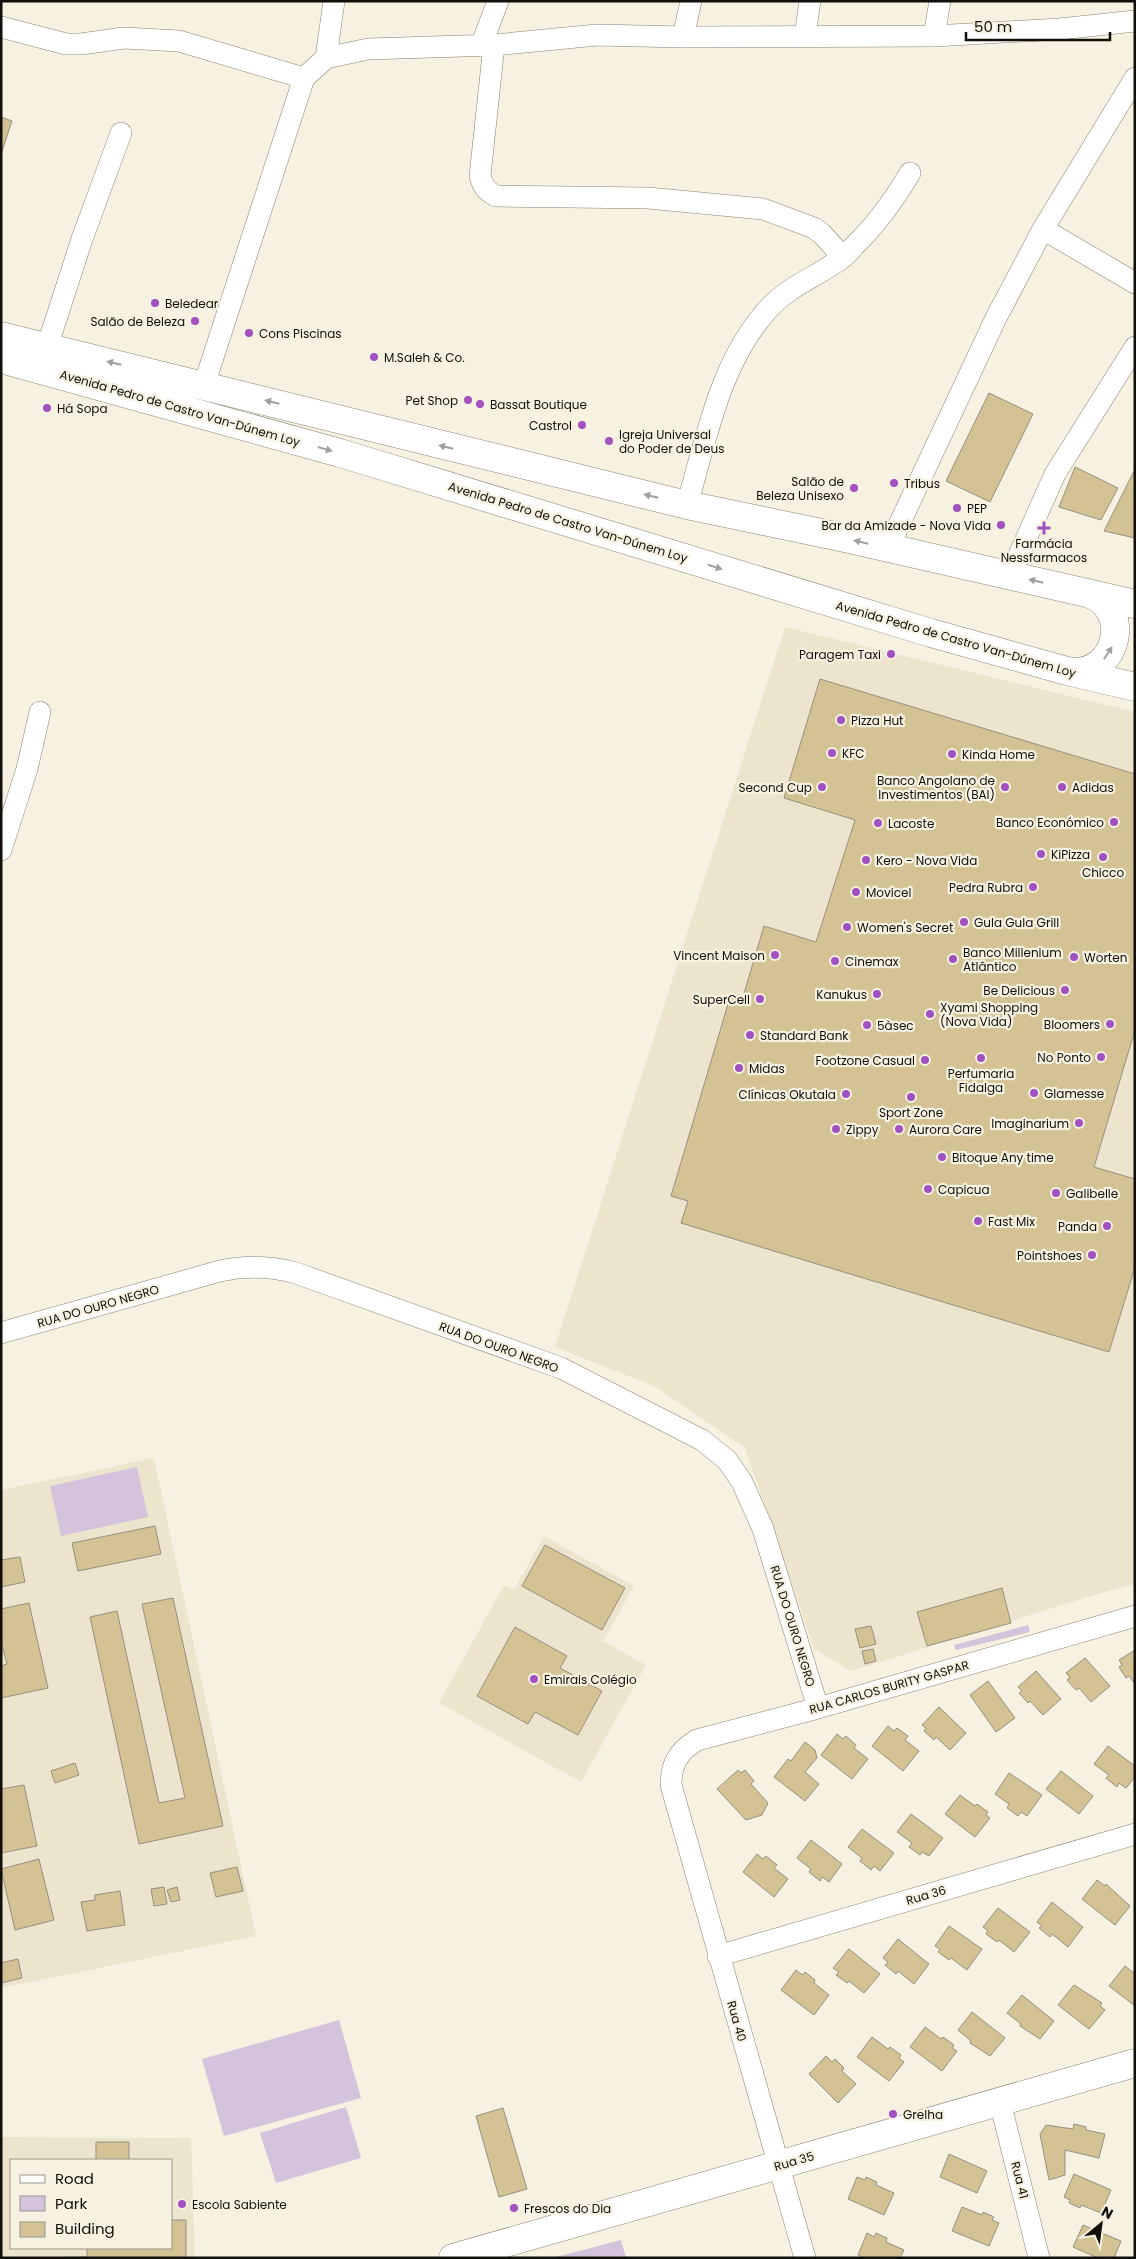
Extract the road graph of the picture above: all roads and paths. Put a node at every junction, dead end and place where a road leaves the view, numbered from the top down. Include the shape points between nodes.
1 (334, 1) edge
2 (498, 1) edge
3 (691, 1) edge
4 (810, 1) edge
5 (940, 1) edge
6 (1135, 21) edge
7 (1, 27) edge
8 (805, 36) junction
9 (934, 36) junction
10 (683, 37) junction
11 (488, 45) junction
12 (326, 58) junction
13 (304, 78) junction
14 (1135, 78) edge
15 (120, 133) dead end
16 (910, 173) dead end
17 (1043, 230) junction
18 (843, 258) junction
19 (1135, 283) edge
20 (1, 336) edge
21 (47, 347) junction
22 (1135, 347) edge
23 (1, 359) edge
24 (204, 385) junction
25 (688, 505) junction
26 (888, 548) junction
27 (1010, 575) junction
28 (1084, 592) junction
29 (1135, 604) edge
30 (1067, 671) junction
31 (1135, 687) edge
32 (40, 712) dead end
33 (1, 850) edge
34 (1, 1334) edge
35 (1135, 1616) edge
36 (818, 1708) junction
37 (671, 1785) joint
38 (1135, 1834) edge
39 (718, 1956) junction
40 (1135, 2063) edge
41 (1000, 2102) junction
42 (779, 2165) junction
43 (453, 2258) edge
44 (805, 2258) edge
45 (1040, 2258) edge

1 - 12 street
2 - 11 street
3 - 10 street
4 - 8 street
5 - 9 street
6 - 9 street
7 - 13 street via 66,44 124,38 178,41
8 - 9 street
8 - 10 street
10 - 11 street via 597,35
11 - 12 street via 368,49
11 - 18 street via 480,176 489,192 496,196 648,198 762,209 814,228
12 - 13 street
13 - 24 street
14 - 17 street
15 - 21 street
16 - 18 street via 876,225
17 - 19 street
17 - 26 street via 996,318
18 - 25 street via 793,287 770,307 748,335 729,367 717,401
20 - 21 main road, Avenida Pedro de Castro Van-Dúnem Loy
24 -> 21 main road, Avenida Pedro de Castro Van-Dúnem Loy
22 - 27 street via 1055,474
23 -> 30 main road, Avenida Pedro de Castro Van-Dúnem Loy via 331,451 931,633
25 -> 24 main road, Avenida Pedro de Castro Van-Dúnem Loy
26 -> 25 main road, Avenida Pedro de Castro Van-Dúnem Loy
26 - 27 main road, Avenida Pedro de Castro Van-Dúnem Loy
28 -> 27 main road, Avenida Pedro de Castro Van-Dúnem Loy
28 - 29 main road, Avenida Pedro de Castro Van-Dúnem Loy
30 -> 28 main road via 1080,672 1098,665 1108,656 1115,638 1115,624 1107,606
30 - 31 main road, Avenida Pedro de Castro Van-Dúnem Loy
32 - 33 street via 27,769
34 - 36 street, RUA DO OURO NEGRO via 220,1271 239,1267 277,1268 561,1368 702,1440 727,1460 742,1482 763,1530
35 - 36 street, RUA CARLOS BURITY GASPAR
36 - 37 street, RUA CARLOS BURITY GASPAR via 697,1740 674,1761
37 - 39 street, Rua 40
38 - 39 street, Rua 36
39 - 42 street, Rua 40
40 - 41 main road, Rua 35
41 - 42 main road, Rua 35
41 - 45 street, Rua 41
42 - 43 main road, Rua 35
42 - 44 street, Rua 40

